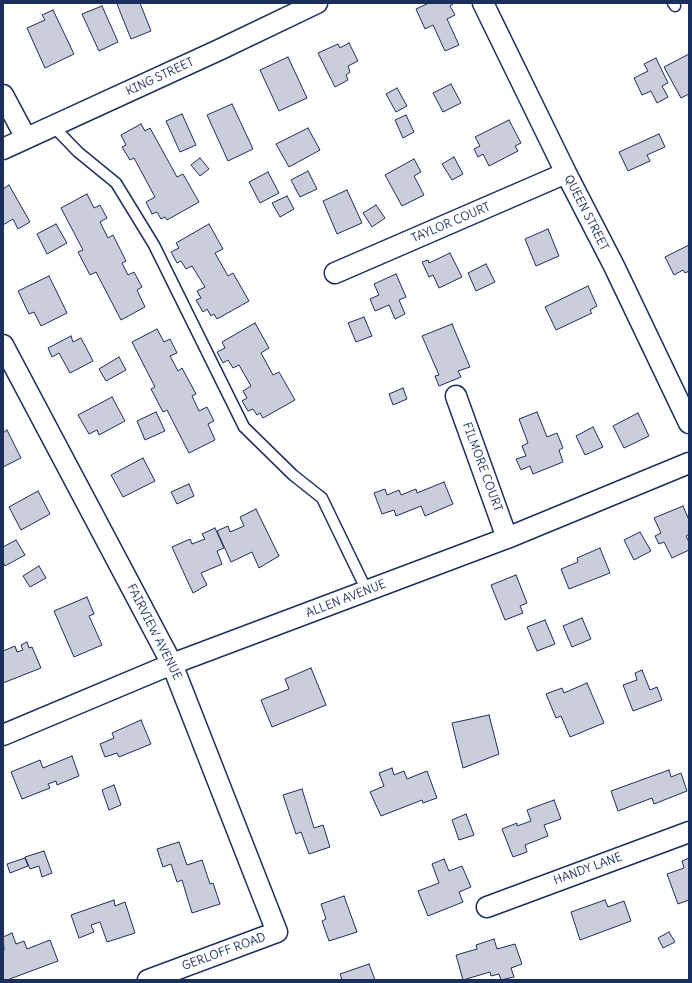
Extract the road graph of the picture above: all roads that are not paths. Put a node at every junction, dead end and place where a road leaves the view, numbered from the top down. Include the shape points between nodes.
1 (317, 3) edge
2 (483, 3) edge
3 (3, 95) edge
4 (53, 126) junction
5 (26, 138) junction
6 (3, 148) edge
7 (566, 173) junction
8 (335, 273) dead end
9 (3, 345) edge
10 (456, 396) dead end
11 (689, 423) edge
12 (689, 463) edge
13 (507, 538) junction
14 (367, 591) junction
15 (172, 664) junction
16 (3, 735) edge
17 (689, 832) edge
18 (487, 907) dead end
19 (277, 932) joint
20 (148, 980) edge

1 - 4 street, KING STREET
2 - 7 street, QUEEN STREET
3 - 5 street
4 - 5 street, KING STREET
4 - 14 lane via 78,152 116,182 154,245 244,427 293,475 322,498
5 - 6 street, KING STREET
7 - 8 street, TAYLOR COURT
7 - 11 street, QUEEN STREET
9 - 15 street, FAIRVIEW AVENUE
10 - 13 street, FILMORE COURT
12 - 13 street, ALLEN AVENUE
13 - 14 street, ALLEN AVENUE
14 - 15 street, ALLEN AVENUE
15 - 16 street, ALLEN AVENUE
15 - 19 street, FAIRVIEW AVENUE
17 - 18 street, HANDY LANE
19 - 20 street, GERLOFF ROAD

